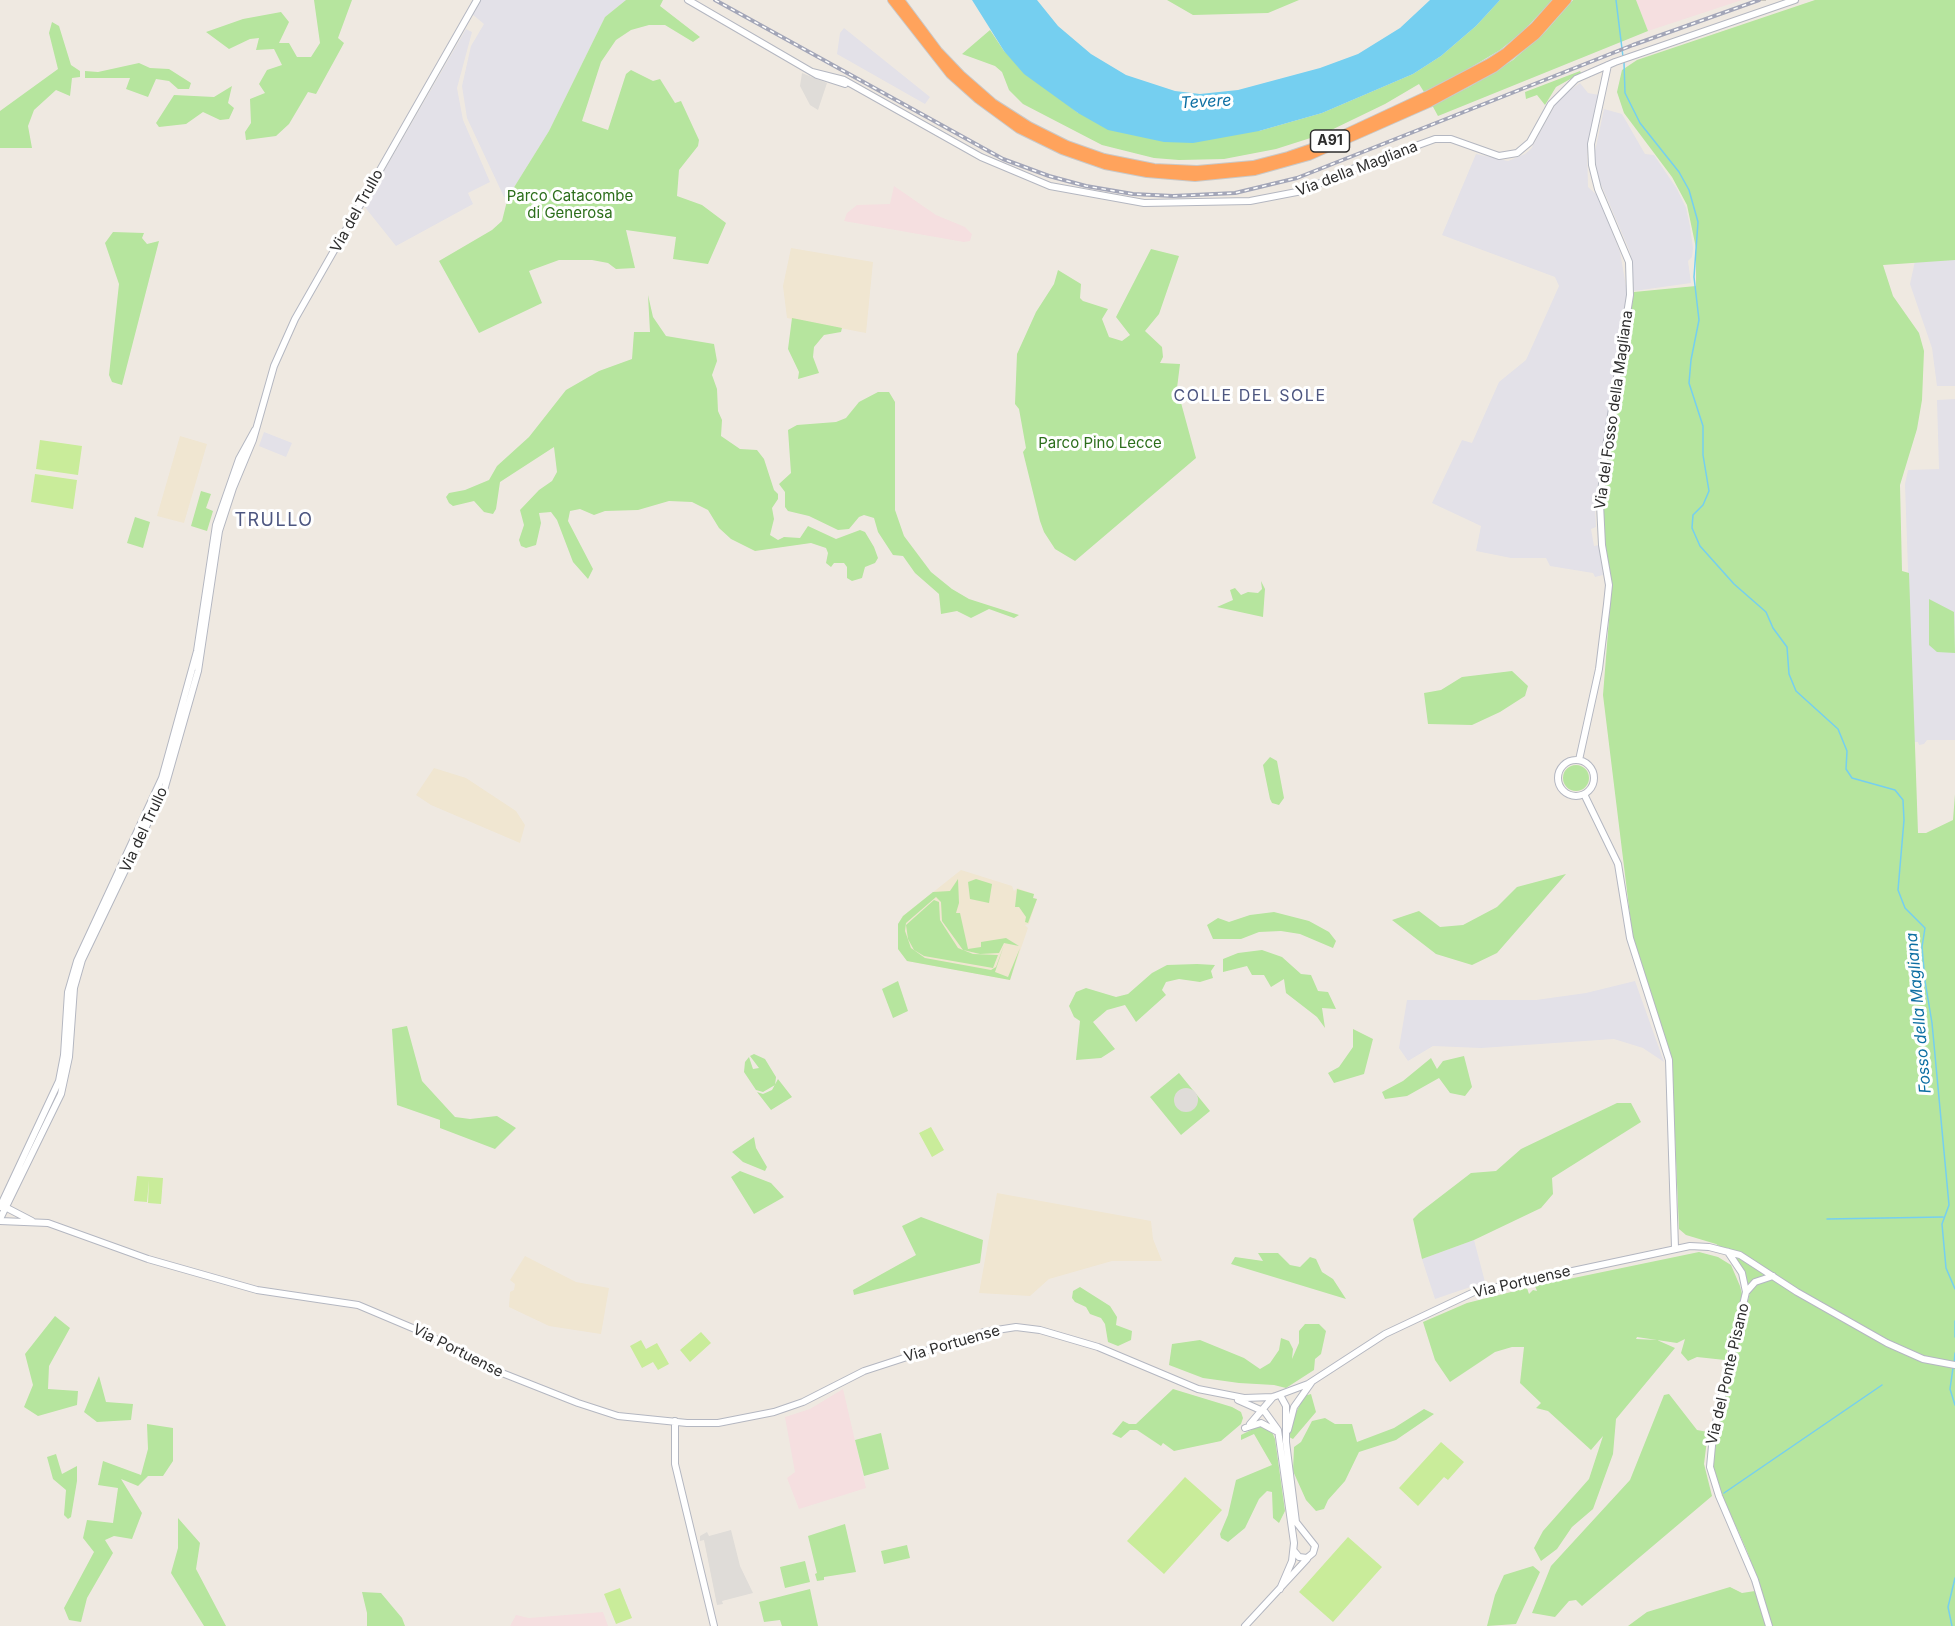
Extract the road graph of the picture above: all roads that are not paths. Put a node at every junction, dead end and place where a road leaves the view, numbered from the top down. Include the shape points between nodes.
1 (477, 0) edge
2 (688, 0) edge
3 (892, 0) edge
4 (900, 0) edge
5 (1558, 0) edge
6 (1567, 0) edge
7 (1763, 0) edge
8 (1795, 0) edge
9 (1767, 9) junction
10 (1540, 26) junction
11 (1612, 64) junction
12 (958, 78) junction
13 (1579, 760) junction
14 (1584, 794) junction
15 (3, 1208) edge
16 (0, 1220) edge
17 (32, 1221) junction
18 (1675, 1248) junction
19 (1728, 1251) junction
20 (1773, 1276) junction
21 (1746, 1292) junction
22 (1955, 1365) edge
23 (1313, 1381) junction
24 (1224, 1395) junction
25 (1277, 1396) junction
26 (1263, 1411) junction
27 (675, 1421) junction
28 (1279, 1438) junction
29 (1286, 1442) junction
30 (1307, 1536) junction
31 (1294, 1543) junction
32 (1293, 1551) junction
33 (1310, 1556) junction
34 (1280, 1589) junction
35 (714, 1626) edge
36 (1245, 1626) edge
37 (1769, 1626) edge

1 - 15 street, Via del Trullo via 295,319 274,366 255,429 239,459 216,525 197,651 162,778 77,961 68,992 59,1082
2 - 11 street, Via della Magliana via 812,72 835,76 981,157 1029,179 1112,199 1184,204 1288,195 1435,139 1451,139 1499,156 1514,154 1528,145 1562,91 1576,79
3 - 12 highway, A91 via 928,49
4 - 12 highway, A91
5 - 10 highway, A91
6 - 10 highway, A91
7 - 9 street
8 - 9 street, Via della Magliana
9 - 11 street, Via della Magliana
10 - 12 highway, A91 via 1459,80 1341,136 1288,156 1239,167 1190,170 1094,159 1022,122
11 - 13 street, Via del Fosso della Magliana via 1591,144 1592,165 1598,189 1627,256 1630,295 1599,515 1609,585 1607,604 1599,669
13 - 14 street via 1588,765 1593,775 1592,785
13 - 14 street via 1562,766 1559,783 1571,795
14 - 18 street via 1617,864 1630,938 1669,1060
15 - 16 street, Via del Trullo
15 - 17 street, Via Portuense
16 - 17 street, Via Portuense
17 - 27 street, Via Portuense via 257,1290 358,1305 422,1332 492,1369 571,1401 618,1416
18 - 19 street, Via Portuense via 1697,1246
18 - 23 street, Via Portuense via 1474,1292 1382,1336
19 - 20 street, Via Portuense
19 - 21 street, Via del Ponte Pisano via 1742,1273
20 - 21 street, Via del Ponte Pisano via 1755,1282
20 - 22 street, Via Portuense via 1887,1342
21 - 37 street, Via del Ponte Pisano via 1713,1435 1710,1467
23 - 25 street, Via Portuense
23 - 29 street via 1291,1415
24 - 25 street, Via Portuense via 1249,1399
24 - 26 street
24 - 27 street, Via Portuense via 1190,1386 1098,1347 1037,1329 1016,1327 984,1332 864,1371 774,1412 718,1423
25 - 26 street
25 - 29 street via 1286,1404
26 - 28 street via 1274,1422
26 - 28 street via 1245,1428 1263,1423 1273,1428
27 - 35 street via 675,1464
28 - 31 street
29 - 30 street via 1296,1522
30 - 31 street
30 - 33 street via 1315,1544
31 - 32 street
32 - 33 street via 1302,1558
32 - 34 street
33 - 34 street
34 - 36 street

